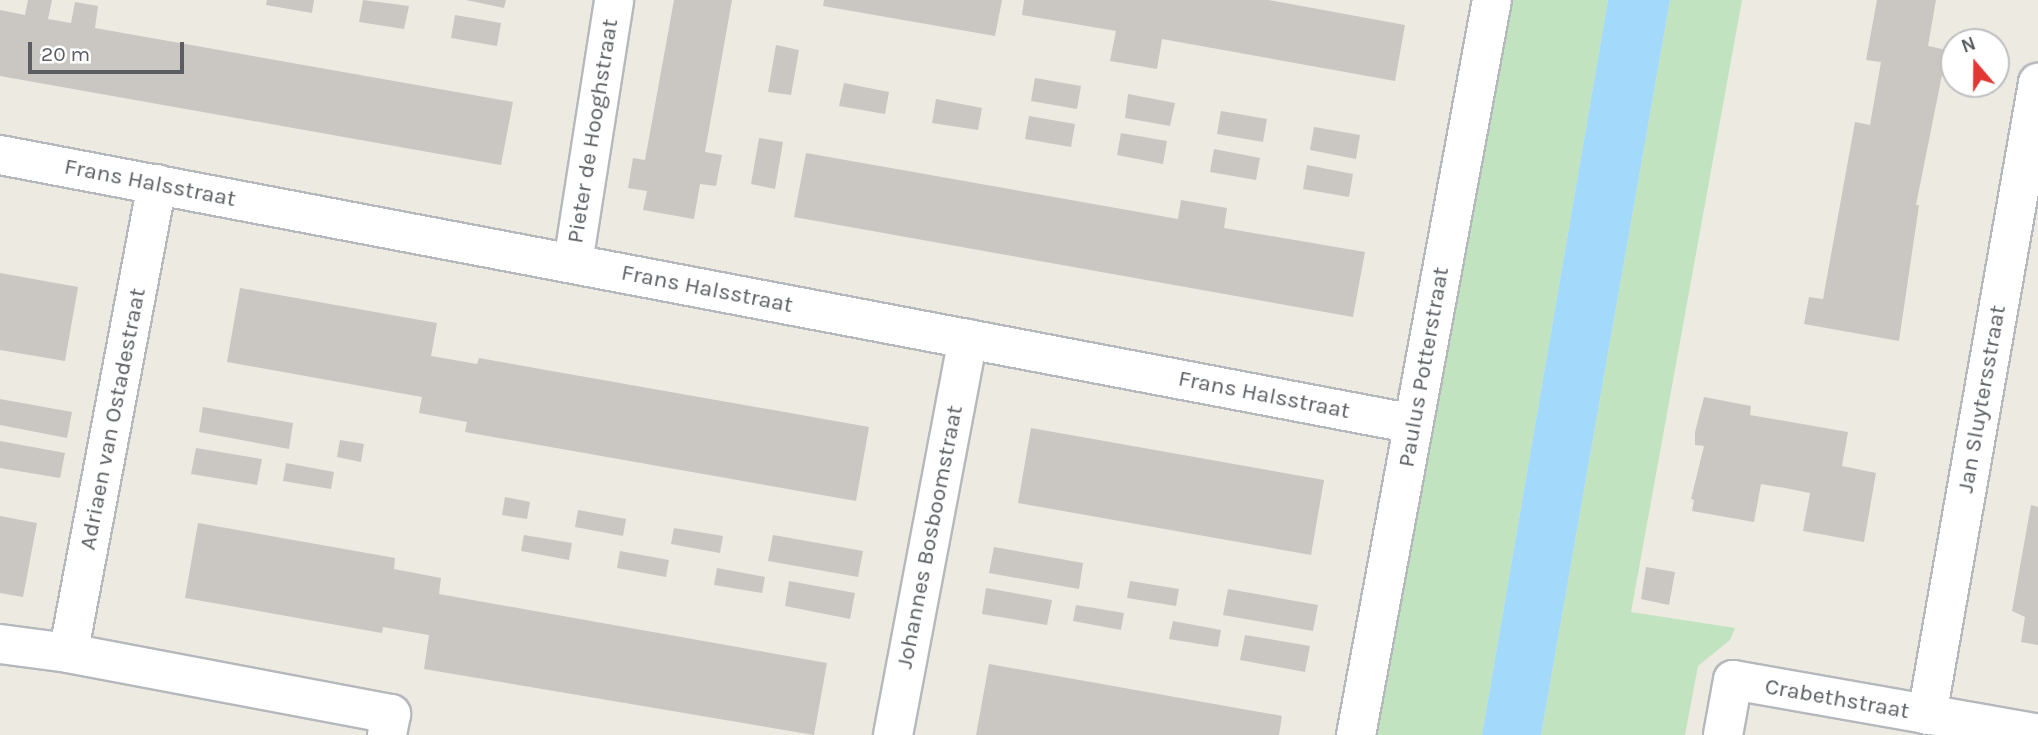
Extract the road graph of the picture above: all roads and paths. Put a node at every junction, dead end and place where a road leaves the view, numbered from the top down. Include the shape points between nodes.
1 (614, 0) edge
2 (1492, 0) edge
3 (2038, 83) edge
4 (0, 155) edge
5 (157, 184) junction
6 (573, 263) junction
7 (968, 339) junction
8 (1414, 424) junction
9 (0, 644) edge
10 (68, 653) junction
11 (1927, 715) junction
12 (2038, 734) edge
13 (387, 735) edge
14 (893, 735) edge
15 (1356, 735) edge
16 (1723, 735) edge

1 - 6 street, Pieter de Hooghstraat
2 - 8 street, Paulus Potterstraat
3 - 11 street, Jan Sluytersstraat
4 - 5 street, Frans Halsstraat
5 - 6 street, Frans Halsstraat
5 - 10 street, Adriaen van Ostadestraat
6 - 7 street, Frans Halsstraat
7 - 8 street, Frans Halsstraat
7 - 14 street, Johannes Bosboomstraat
8 - 15 street, Paulus Potterstraat
9 - 10 street
10 - 13 street via 391,714
11 - 12 street, Crabethstraat
11 - 16 street, Crabethstraat via 1733,680

